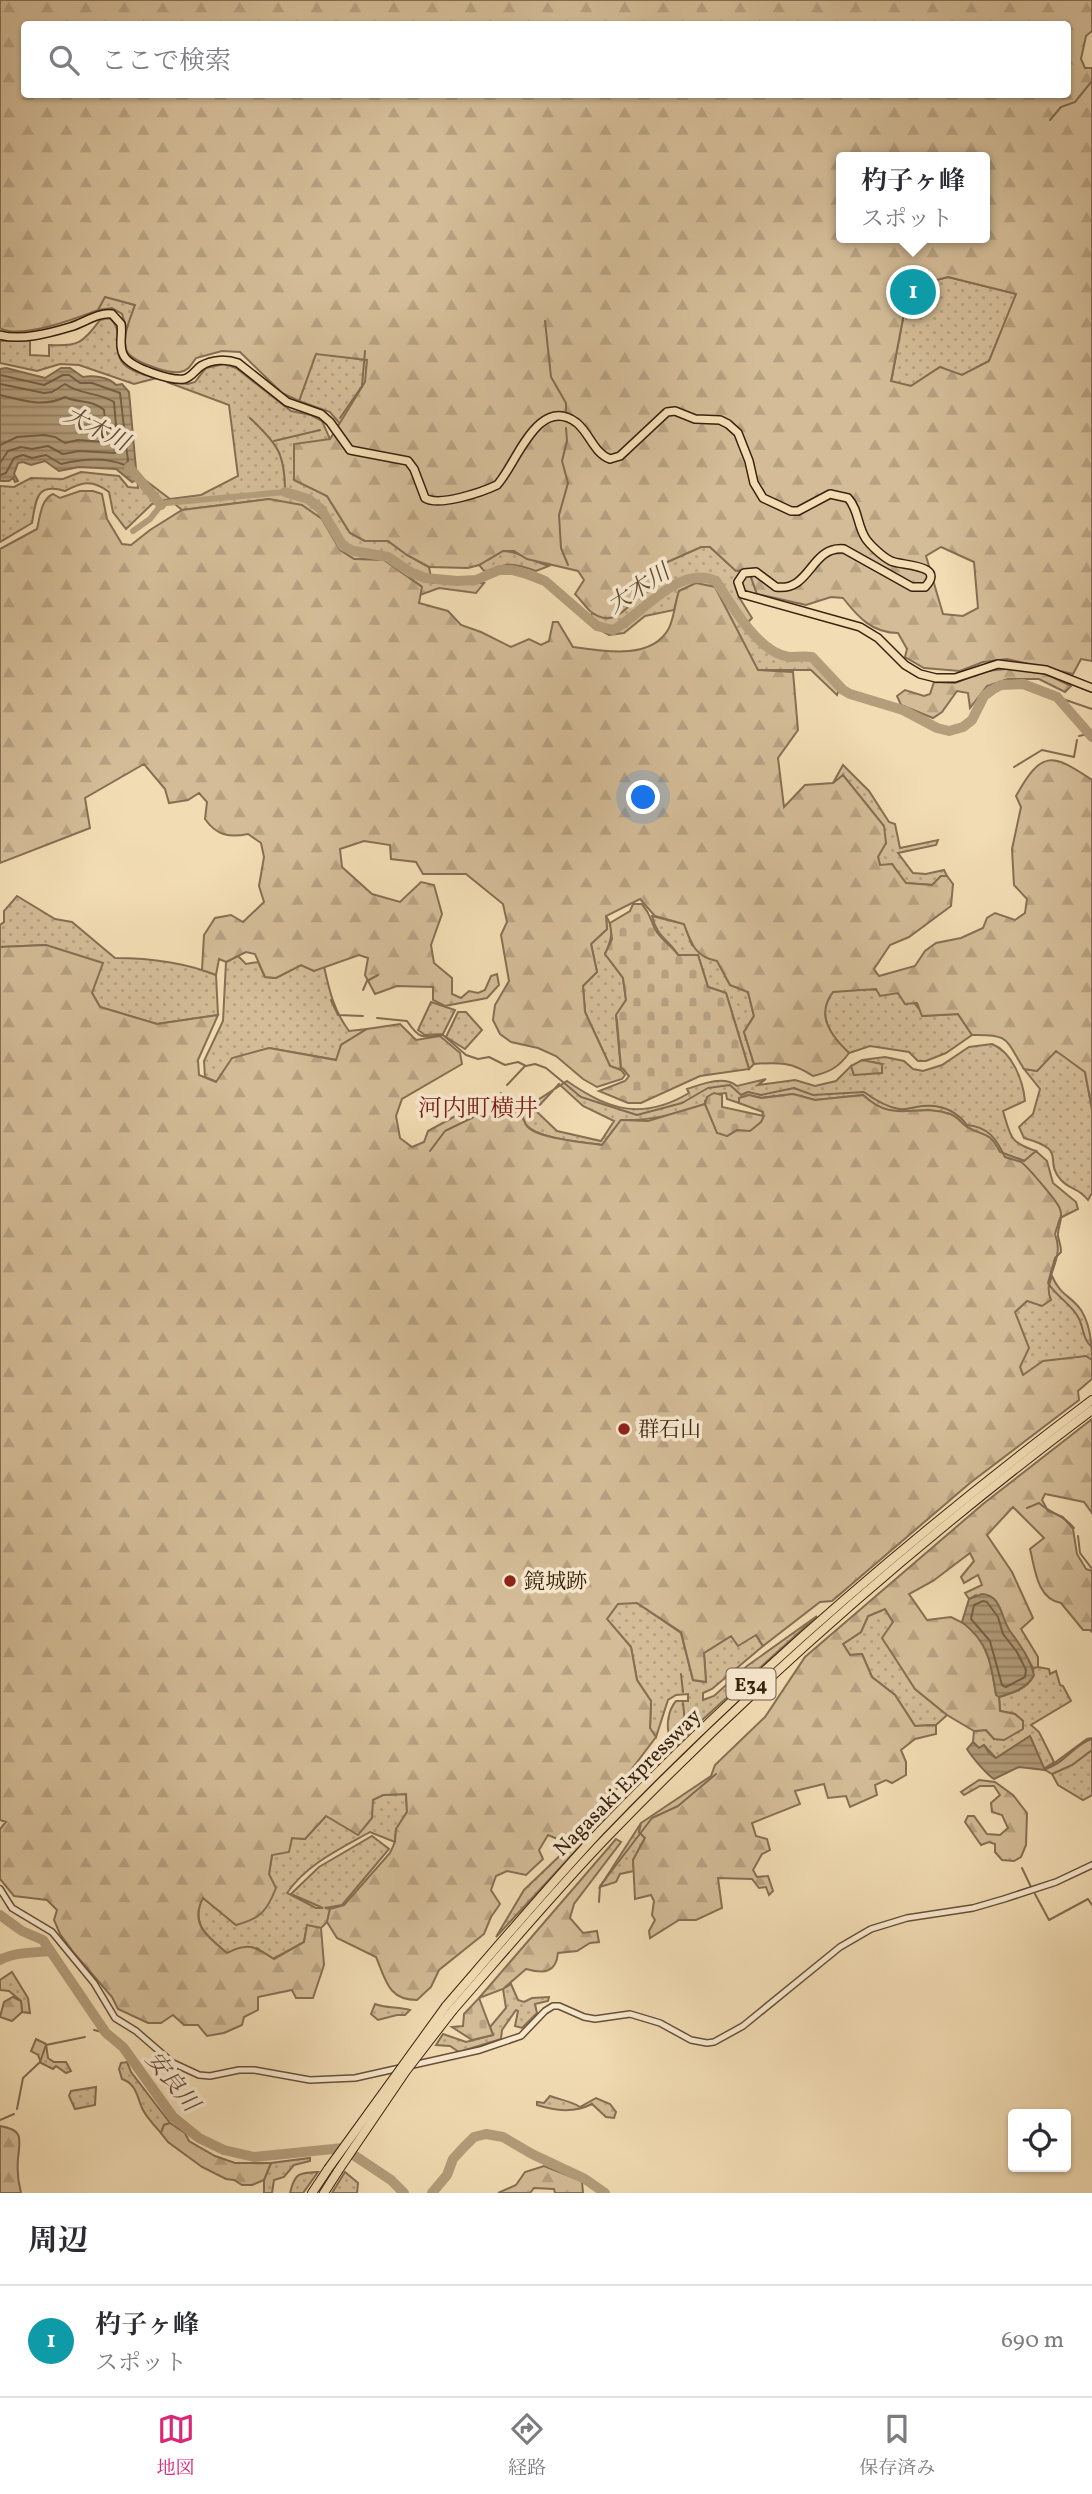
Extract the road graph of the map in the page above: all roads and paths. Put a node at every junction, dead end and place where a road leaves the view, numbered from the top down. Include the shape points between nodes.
1 (0, 335) edge
2 (1092, 688) edge
3 (1092, 1400) edge
4 (1092, 1410) edge
5 (1092, 1865) edge
6 (0, 1889) edge
7 (450, 2008) junction
8 (312, 2193) edge
9 (324, 2193) edge

1 - 2 main road via 40,334 112,314 121,324 121,346 130,364 186,379 203,365 238,363 287,402 321,414 350,450 408,461 425,498 433,502 497,485 526,439 540,422 550,418 564,417 577,424 603,457 610,459 620,456 667,412 720,420 738,433 763,498 791,511 830,494 848,498 868,541 892,561 922,567 930,576 928,584 918,589 835,548 793,586 776,587 756,572 744,573 738,582 742,594 860,627 920,674 955,678 987,666 1011,665 1046,670
3 - 7 highway, Nagasaki Expressway / E34 via 927,1529 750,1685 602,1830
4 - 7 highway, Nagasaki Expressway / E34 via 933,1535 755,1692 608,1837
5 - 6 street via 1056,1882 973,1908 907,1918 871,1929 840,1947 743,2026 715,2042 691,2040 645,2017 630,2014 595,2019 553,2006 521,2036 491,2047 355,2078 310,2080 254,2070 210,2076 173,2063 115,2018 94,1983 52,1932 12,1908
7 - 8 highway, Nagasaki Expressway / E34, bridge
7 - 9 highway, Nagasaki Expressway / E34, bridge

